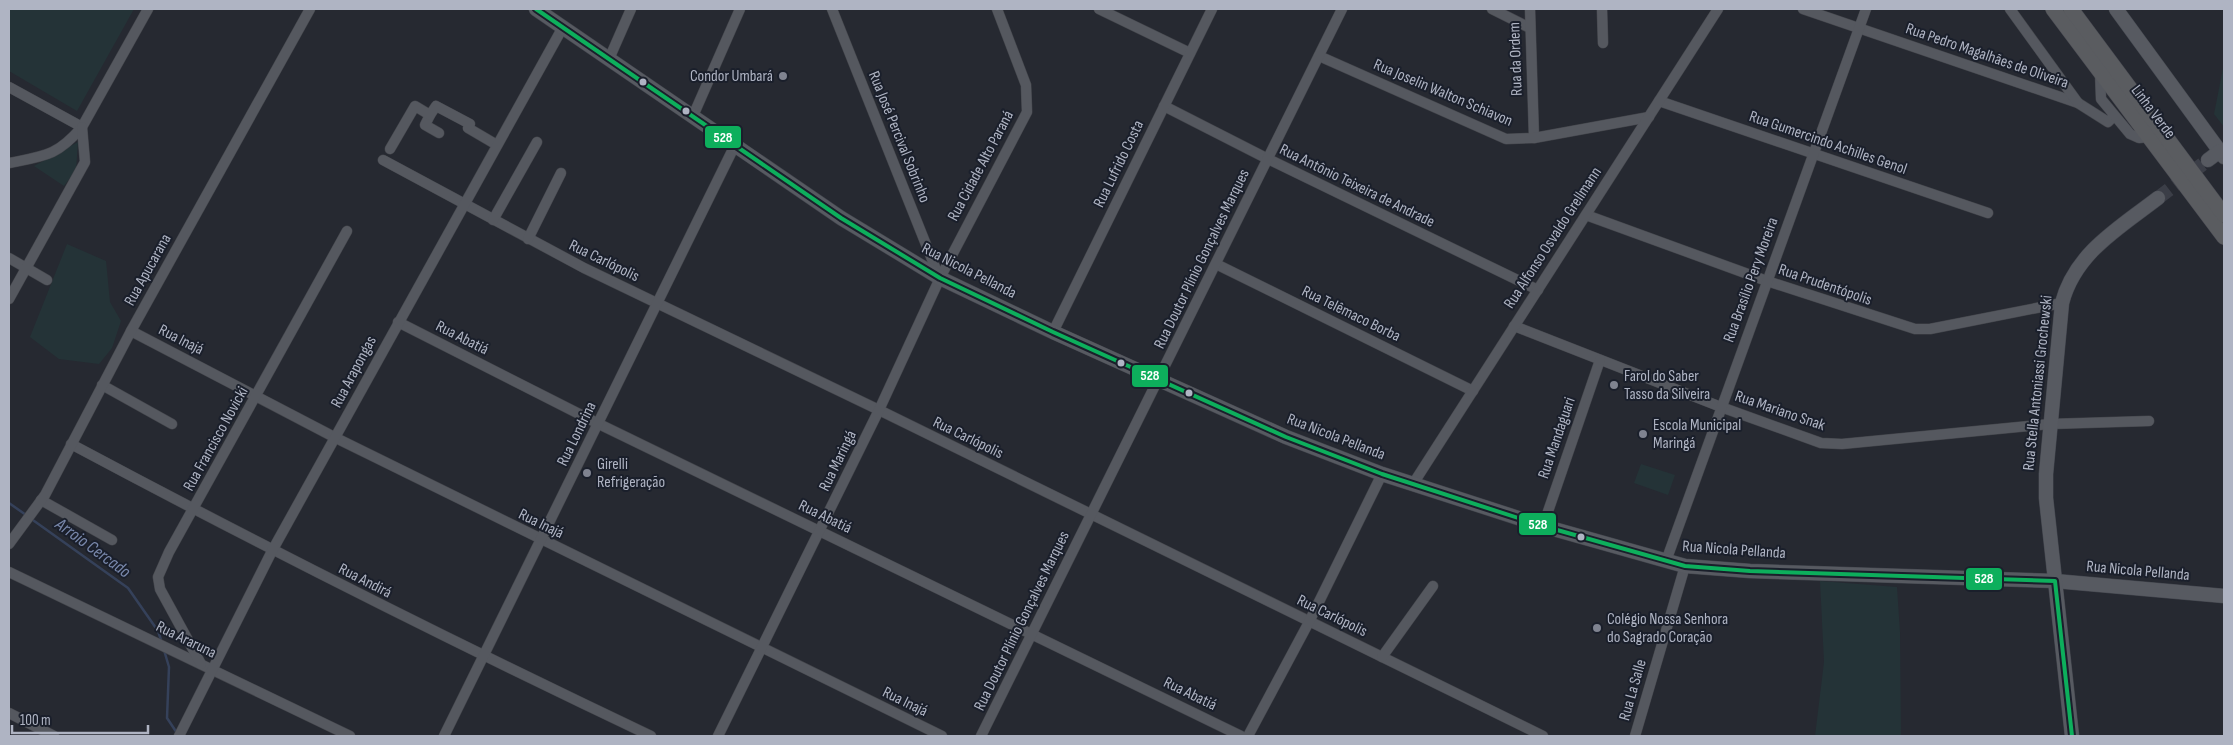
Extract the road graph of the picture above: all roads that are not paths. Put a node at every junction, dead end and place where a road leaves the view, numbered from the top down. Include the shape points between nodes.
1 (148, 9) edge
2 (310, 9) edge
3 (536, 9) edge
4 (631, 9) edge
5 (740, 9) edge
6 (832, 9) edge
7 (997, 9) edge
8 (1099, 9) edge
9 (1212, 9) edge
10 (1342, 9) edge
11 (1492, 9) edge
12 (1530, 9) edge
13 (1602, 9) edge
14 (1718, 9) edge
15 (1803, 9) edge
16 (1866, 9) edge
17 (2010, 9) edge
18 (2053, 9) edge
19 (2071, 9) edge
20 (2116, 9) edge
21 (563, 27) junction
22 (1530, 28) junction
23 (1858, 28) junction
24 (1602, 44) dead end
25 (1190, 53) junction
26 (1319, 56) junction
27 (609, 58) junction
28 (2100, 70) junction
29 (9, 87) edge
30 (1659, 101) junction
31 (2078, 103) junction
32 (1164, 106) junction
33 (430, 115) junction
34 (693, 116) junction
35 (2114, 116) junction
36 (1649, 117) junction
37 (82, 127) junction
38 (439, 133) dead end
39 (2149, 137) junction
40 (1534, 138) junction
41 (537, 142) dead end
42 (497, 145) junction
43 (736, 145) junction
44 (390, 149) dead end
45 (1813, 153) junction
46 (2222, 154) edge
47 (1268, 159) junction
48 (383, 160) dead end
49 (2208, 160) tunnel mouth
50 (9, 163) edge
51 (561, 173) dead end
52 (2158, 198) tunnel mouth
53 (464, 205) junction
54 (1988, 213) dead end
55 (1586, 215) junction
56 (2224, 215) edge
57 (493, 220) junction
58 (347, 231) dead end
59 (2224, 237) edge
60 (528, 239) junction
61 (9, 258) edge
62 (1216, 264) junction
63 (26, 268) junction
64 (939, 277) junction
65 (47, 280) dead end
66 (1767, 281) junction
67 (1538, 290) junction
68 (9, 299) edge
69 (2062, 303) junction
70 (658, 304) junction
71 (398, 322) junction
72 (1514, 326) junction
73 (131, 331) junction
74 (1054, 332) junction
75 (1600, 360) junction
76 (1158, 380) junction
77 (102, 385) junction
78 (1473, 391) junction
79 (257, 396) junction
80 (1721, 407) junction
81 (879, 410) junction
82 (2149, 421) dead end
83 (172, 424) dead end
84 (599, 424) junction
85 (2050, 424) junction
86 (336, 438) junction
87 (71, 444) junction
88 (1382, 474) junction
89 (1413, 484) junction
90 (41, 500) junction
91 (194, 509) junction
92 (1091, 515) junction
93 (1543, 526) junction
94 (820, 531) junction
95 (112, 540) dead end
96 (541, 540) junction
97 (9, 544) edge
98 (272, 550) junction
99 (1666, 561) junction
100 (1686, 566) junction
101 (9, 572) edge
102 (2055, 581) junction
103 (1433, 586) dead end
104 (2224, 596) edge
105 (1309, 622) junction
106 (1032, 634) junction
107 (762, 648) junction
108 (484, 657) junction
109 (1382, 658) junction
110 (201, 664) junction
111 (211, 669) junction
112 (9, 713) edge
113 (181, 733) edge
114 (54, 736) edge
115 (350, 736) edge
116 (444, 736) edge
117 (651, 736) edge
118 (718, 736) edge
119 (942, 736) edge
120 (981, 736) edge
121 (1241, 736) edge
122 (1248, 736) edge
123 (1543, 736) edge
124 (1636, 736) edge
125 (2072, 736) edge

1 - 37 street
2 - 73 street, Rua Apucarana
3 - 21 main road, Rua Nicola Pellanda
4 - 27 street
5 - 34 street
6 - 64 street, Rua José Percival Sobrinho
7 - 64 street, Rua Cidade Alto Paraná via 1026,85 1027,112
8 - 25 street
9 - 25 street, Rua Lufrido Costa
10 - 26 street, Rua Doutor Plínio Gonçalves Marques
11 - 22 street
12 - 22 street, Rua da Ordem
13 - 24 street
14 - 30 street, Rua Alfonso Osvaldo Grellmann
15 - 23 street, Rua Pedro Magalhães de Oliveira
16 - 23 street, Rua Brasílio Pery Moreira
17 - 31 street
18 - 28 highway, Linha Verde
19 - 56 highway, Linha Verde
20 - 46 main road
21 - 27 main road, Rua Nicola Pellanda
21 - 42 street, Rua Arapongas
22 - 40 street, Rua da Ordem
23 - 31 street, Rua Pedro Magalhães de Oliveira
23 - 45 street, Rua Brasílio Pery Moreira
25 - 32 street, Rua Lufrido Costa
26 - 40 street, Rua Joselin Walton Schiavon via 1506,139
26 - 47 street, Rua Doutor Plínio Gonçalves Marques
27 - 34 main road, Rua Nicola Pellanda
28 - 35 street via 2101,99
28 - 39 highway, Linha Verde
29 - 37 street
30 - 36 street, Rua Alfonso Osvaldo Grellmann
30 - 45 street, Rua Gumercindo Achilles Genol
31 - 35 street, Rua Pedro Magalhães de Oliveira via 2108,122
32 - 47 street, Rua Antônio Teixeira de Andrade
32 - 74 street, Rua Lufrido Costa
33 - 38 street via 425,125
33 - 42 street via 436,106 470,124 468,128
33 - 44 street via 415,106
34 - 43 main road, Rua Nicola Pellanda
35 - 39 street via 2134,137
36 - 40 street, Rua Joselin Walton Schiavon
36 - 55 street, Rua Alfonso Osvaldo Grellmann
37 - 50 street via 69,143 50,155
37 - 63 street via 85,162
39 - 59 highway, Linha Verde
41 - 57 street
42 - 53 street, Rua Arapongas
43 - 64 main road, Rua Nicola Pellanda via 841,218
43 - 70 street, Rua Londrina
45 - 54 street, Rua Gumercindo Achilles Genol
45 - 66 street, Rua Brasílio Pery Moreira
46 - 49 main road
47 - 62 street, Rua Doutor Plínio Gonçalves Marques
47 - 67 street, Rua Antônio Teixeira de Andrade
48 - 53 street, Rua Carlópolis
51 - 60 street
52 - 69 main road, Rua Stella Antoniassi Grochewski via 2094,247 2066,288
53 - 57 street, Rua Carlópolis
53 - 71 street, Rua Arapongas
55 - 66 street, Rua Prudentópolis
55 - 67 street, Rua Alfonso Osvaldo Grellmann
57 - 60 street, Rua Carlópolis
58 - 79 street, Rua Francisco Novicki
60 - 70 street, Rua Carlópolis
61 - 63 street
62 - 76 street, Rua Doutor Plínio Gonçalves Marques
62 - 78 street, Rua Telêmaco Borba
63 - 65 street
63 - 68 street
64 - 74 main road, Rua Nicola Pellanda
64 - 81 street, Rua Maringá
66 - 69 street, Rua Prudentópolis via 1915,330
66 - 80 street, Rua Brasílio Pery Moreira
67 - 72 street, Rua Alfonso Osvaldo Grellmann
69 - 85 main road, Rua Stella Antoniassi Grochewski
70 - 81 street, Rua Carlópolis
70 - 84 street, Rua Londrina
71 - 84 street, Rua Abatiá
71 - 86 street, Rua Arapongas
72 - 75 street, Rua Mariano Snak
72 - 78 street, Rua Alfonso Osvaldo Grellmann
73 - 77 street, Rua Apucarana
73 - 79 street, Rua Inajá
74 - 76 main road, Rua Nicola Pellanda
75 - 80 street, Rua Mariano Snak
75 - 93 street, Rua Mandaguari
76 - 88 main road, Rua Nicola Pellanda via 1286,437
76 - 92 street, Rua Doutor Plínio Gonçalves Marques
77 - 83 street
77 - 87 street, Rua Apucarana
78 - 89 street, Rua Alfonso Osvaldo Grellmann
79 - 86 street, Rua Inajá
79 - 91 street, Rua Francisco Novicki
80 - 85 street, Rua Mariano Snak via 1821,443
80 - 99 street, Rua Brasílio Pery Moreira
81 - 92 street, Rua Carlópolis
81 - 94 street, Rua Maringá
82 - 85 street, Rua Mariano Snak
84 - 94 street, Rua Abatiá
84 - 96 street, Rua Londrina
85 - 102 main road, Rua Stella Antoniassi Grochewski via 2046,498
86 - 96 street, Rua Inajá
86 - 98 street, Rua Arapongas
87 - 90 street, Rua Apucarana
87 - 91 street, Rua Andirá
88 - 89 main road, Rua Nicola Pellanda
88 - 105 street
89 - 93 main road, Rua Nicola Pellanda
90 - 95 street
90 - 97 street, Rua Apucarana
91 - 98 street, Rua Andirá
91 - 110 street, Rua Francisco Novicki via 158,577 160,588
92 - 105 street, Rua Carlópolis
92 - 106 street, Rua Doutor Plínio Gonçalves Marques
93 - 99 main road, Rua Nicola Pellanda
94 - 106 street, Rua Abatiá
94 - 107 street, Rua Maringá
96 - 107 street, Rua Inajá
96 - 108 street, Rua Londrina
98 - 108 street, Rua Andirá
98 - 111 street, Rua Arapongas
99 - 100 main road, Rua Nicola Pellanda
100 - 102 main road, Rua Nicola Pellanda
100 - 124 street, Rua La Salle
101 - 110 street, Rua Araruna
102 - 104 main road, Rua Nicola Pellanda
102 - 125 main road, Rua Stella Antoniassi Grochewski
103 - 109 street
105 - 109 street, Rua Carlópolis
105 - 122 street
106 - 120 street, Rua Doutor Plínio Gonçalves Marques
106 - 121 street, Rua Abatiá
107 - 118 street, Rua Maringá
107 - 119 street, Rua Inajá
108 - 116 street, Rua Londrina
108 - 117 street, Rua Andirá
109 - 123 street, Rua Carlópolis
110 - 111 street, Rua Araruna
111 - 113 street, Rua Arapongas
111 - 115 street, Rua Araruna
112 - 114 street

